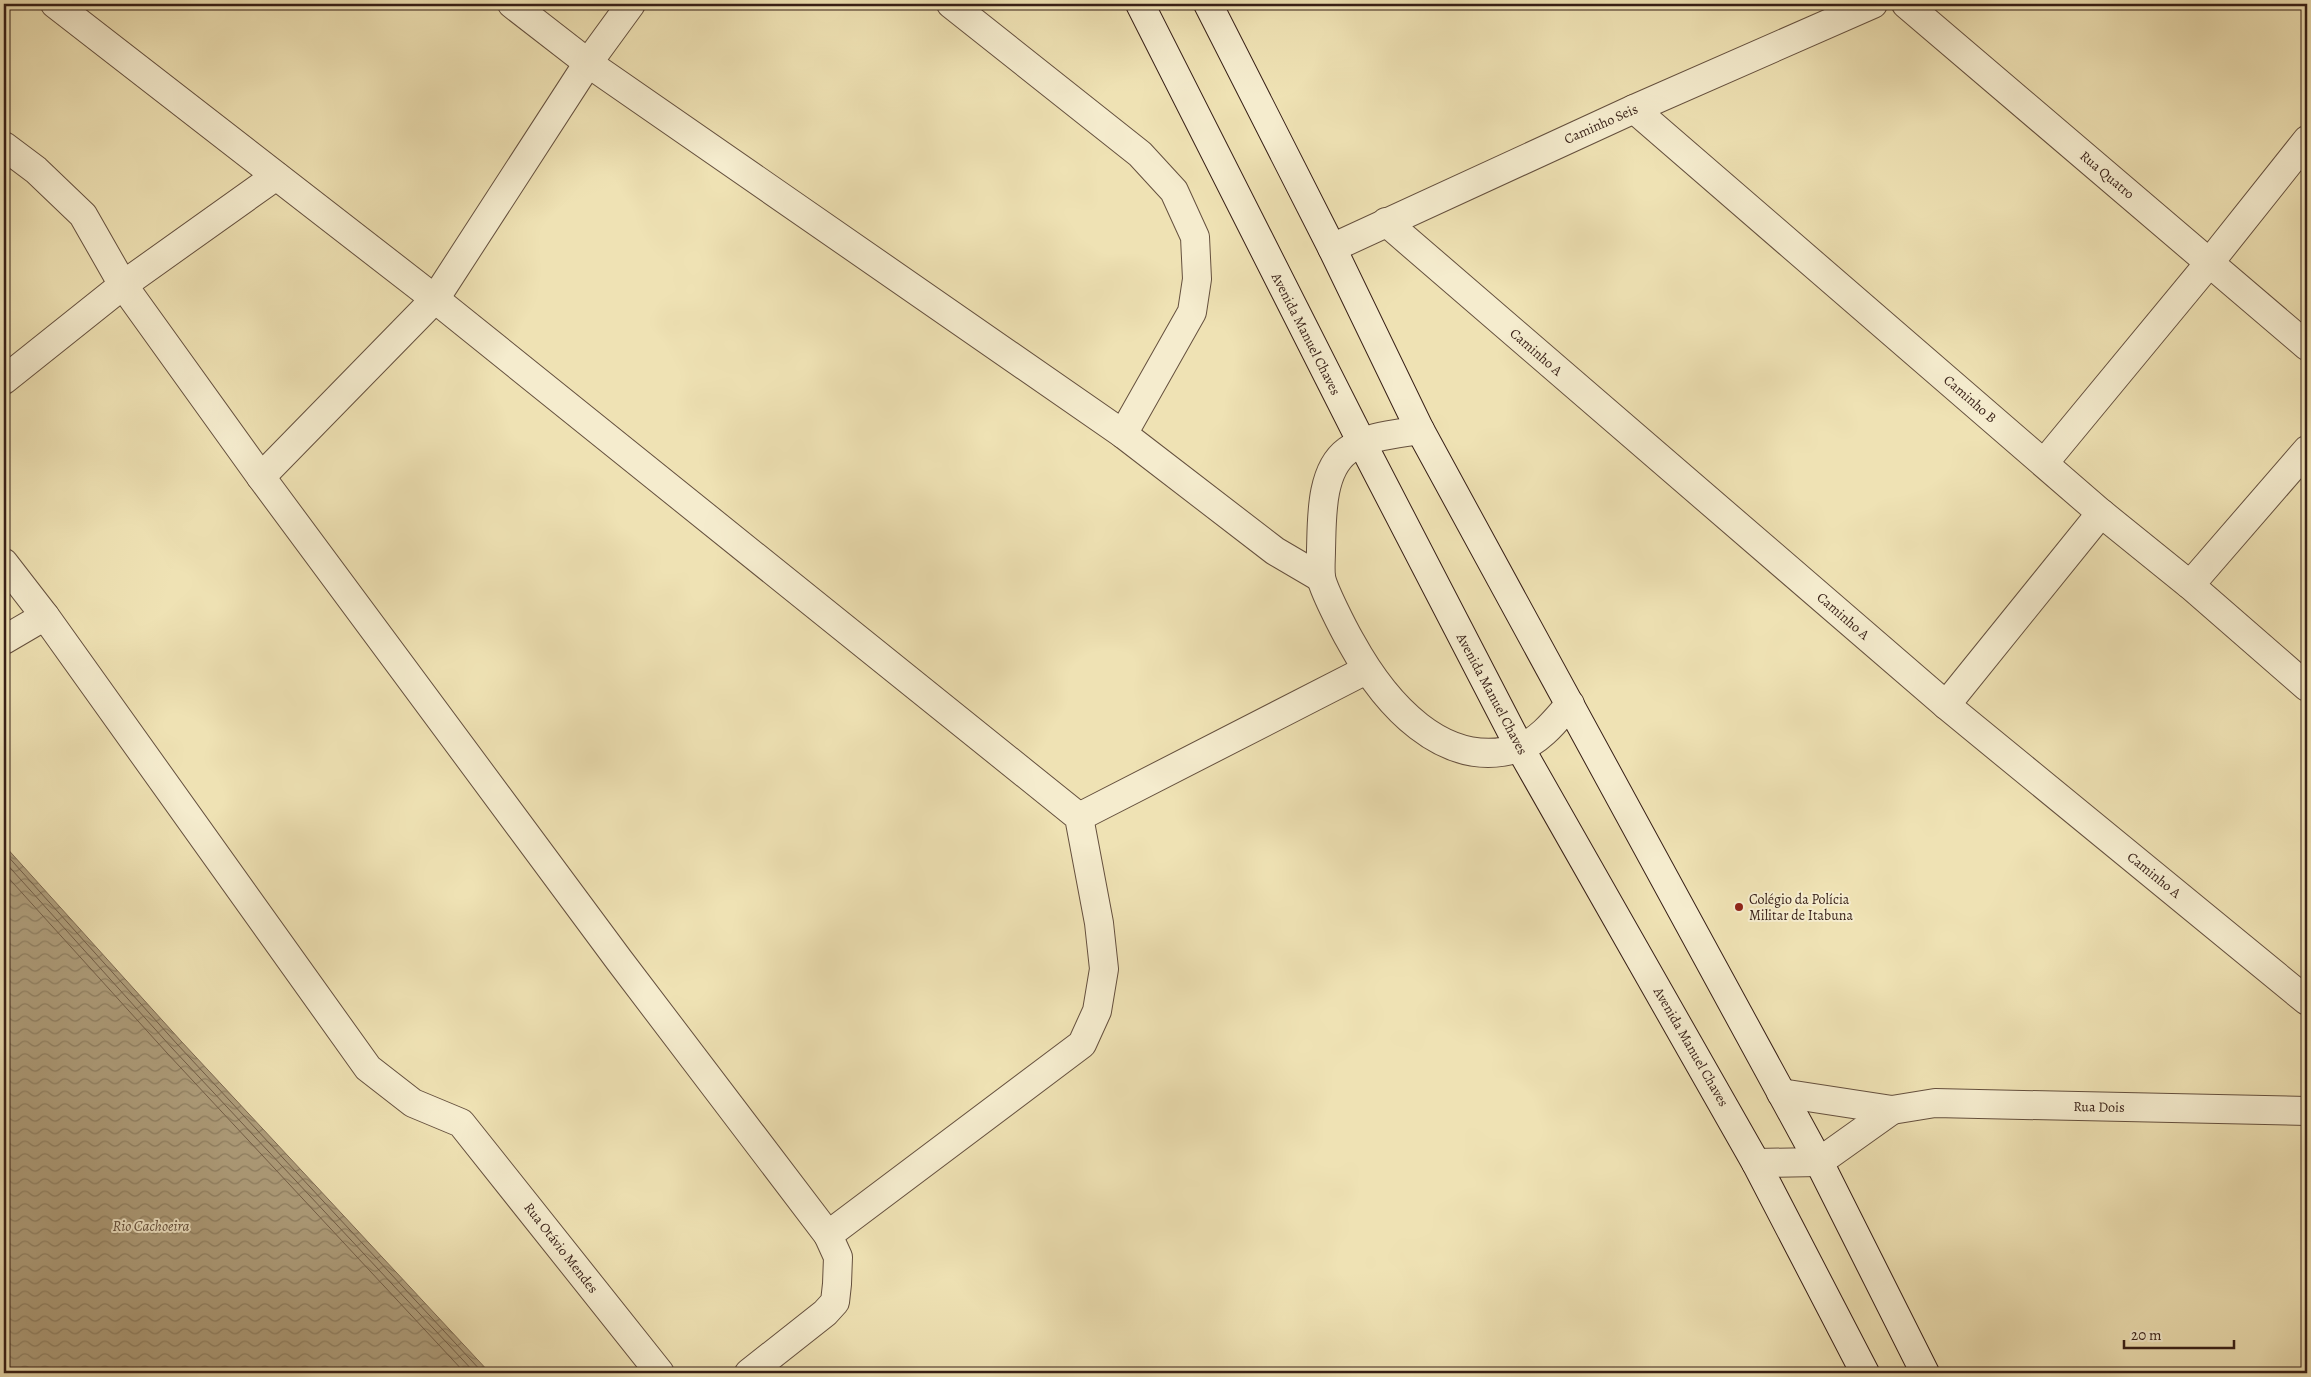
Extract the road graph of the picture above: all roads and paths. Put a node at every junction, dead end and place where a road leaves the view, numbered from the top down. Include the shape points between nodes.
1 (55, 4) edge
2 (512, 4) edge
3 (631, 4) edge
4 (951, 4) edge
5 (1140, 4) edge
6 (1208, 4) edge
7 (1873, 4) edge
8 (1906, 4) edge
9 (588, 63) junction
10 (1634, 109) junction
11 (2307, 140) edge
12 (4, 146) edge
13 (276, 176) junction
14 (1386, 222) junction
15 (1332, 248) junction
16 (2210, 262) junction
17 (123, 285) junction
18 (434, 299) junction
19 (2307, 346) edge
20 (4, 380) edge
21 (1420, 430) junction
22 (1123, 434) junction
23 (1362, 443) junction
24 (2307, 450) edge
25 (2044, 463) junction
26 (261, 477) junction
27 (2100, 513) junction
28 (4, 563) edge
29 (1321, 578) junction
30 (2190, 586) junction
31 (45, 616) junction
32 (4, 640) edge
33 (1366, 670) junction
34 (2307, 687) edge
35 (1570, 704) junction
36 (1946, 705) junction
37 (1520, 748) junction
38 (1079, 817) junction
39 (2306, 997) edge
40 (1781, 1093) junction
41 (1892, 1110) junction
42 (2307, 1111) edge
43 (1819, 1162) junction
44 (1756, 1163) junction
45 (828, 1235) junction
46 (660, 1373) edge
47 (749, 1373) edge
48 (1865, 1373) edge
49 (1925, 1373) edge

1 - 13 street
2 - 9 street
3 - 9 street
4 - 22 street via 1140,154 1174,191 1195,237 1197,279 1192,312
5 - 23 street, Avenida Manuel Chaves
6 - 15 street
7 - 10 street, Caminho Seis
8 - 16 street, Rua Quatro
9 - 18 street
9 - 22 street
10 - 14 street, Caminho Seis
10 - 25 street, Caminho B
11 - 16 street
12 - 17 street via 36,170 82,215
13 - 17 street
13 - 18 street
14 - 15 street, Caminho Seis
14 - 36 street, Caminho A
15 - 21 street
16 - 19 street, Rua Quatro
16 - 25 street
17 - 20 street
17 - 26 street
18 - 26 street
18 - 38 street
21 - 23 street
21 - 35 street
22 - 29 street via 1275,551
23 - 29 street via 1335,463 1322,502
23 - 37 street, Avenida Manuel Chaves
24 - 30 street
25 - 27 street, Caminho B
26 - 45 street via 619,960
27 - 30 street, Caminho B
27 - 36 street
28 - 31 street
29 - 33 street
30 - 34 street, Caminho B
31 - 32 street
31 - 46 street, Rua Otávio Mendes via 368,1068 413,1103 461,1123
33 - 37 street via 1413,721 1439,740 1479,753
33 - 38 street
35 - 37 street via 1547,731
35 - 40 street
36 - 39 street, Caminho A
37 - 44 street, Avenida Manuel Chaves
38 - 45 street via 1104,968 1097,1011 1082,1044
40 - 41 street, Rua Dois
40 - 43 street
41 - 42 street, Rua Dois via 1935,1103
41 - 43 street, Rua Dois
43 - 44 street
43 - 49 street
44 - 48 street, Avenida Manuel Chaves
45 - 47 street via 838,1257 835,1302

